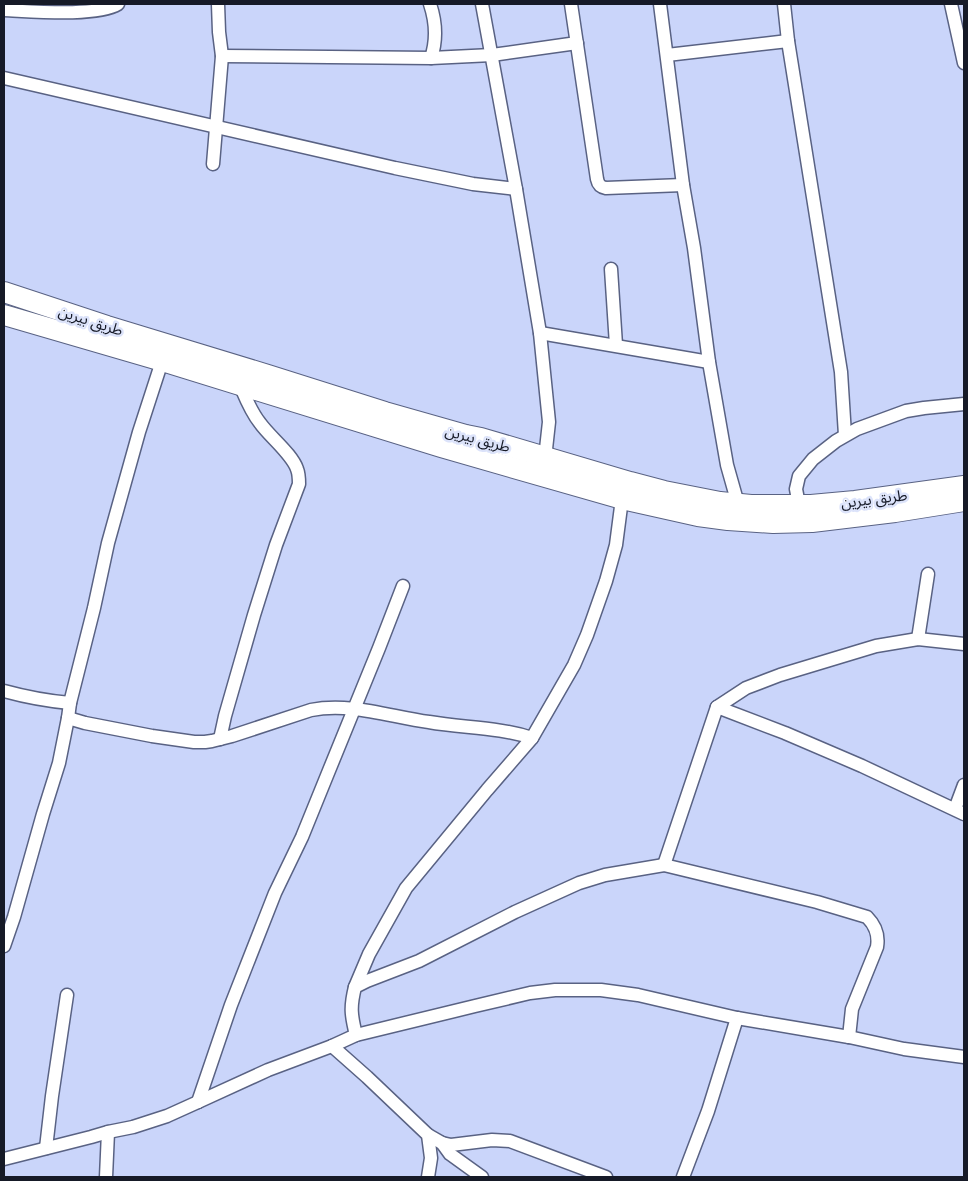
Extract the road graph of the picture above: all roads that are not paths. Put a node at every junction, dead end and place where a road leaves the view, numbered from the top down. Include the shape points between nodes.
1 (118, 4) edge
2 (218, 4) edge
3 (430, 4) edge
4 (482, 4) edge
5 (571, 4) edge
6 (660, 4) edge
7 (784, 4) edge
8 (951, 4) edge
9 (4, 10) edge
10 (788, 41) junction
11 (577, 43) junction
12 (492, 55) junction
13 (667, 55) junction
14 (222, 56) junction
15 (431, 58) junction
16 (964, 63) edge
17 (4, 78) edge
18 (217, 126) junction
19 (213, 164) dead end
20 (683, 185) junction
21 (516, 189) junction
22 (610, 270) dead end
23 (4, 292) edge
24 (4, 315) edge
25 (540, 333) junction
26 (616, 345) junction
27 (165, 353) junction
28 (709, 362) junction
29 (240, 385) junction
30 (964, 404) edge
31 (845, 436) junction
32 (444, 438) junction
33 (545, 458) junction
34 (964, 486) edge
35 (622, 499) junction
36 (964, 501) edge
37 (738, 504) junction
38 (799, 505) junction
39 (928, 574) dead end
40 (403, 586) dead end
41 (918, 639) junction
42 (964, 644) edge
43 (4, 691) edge
44 (70, 703) junction
45 (717, 707) junction
46 (354, 710) junction
47 (68, 718) junction
48 (532, 738) junction
49 (220, 739) junction
50 (964, 785) edge
51 (960, 812) edge
52 (664, 865) junction
53 (4, 946) edge
54 (355, 988) junction
55 (67, 996) dead end
56 (737, 1018) junction
57 (356, 1035) junction
58 (849, 1037) junction
59 (332, 1046) junction
60 (964, 1057) edge
61 (198, 1102) junction
62 (108, 1132) junction
63 (428, 1135) junction
64 (442, 1142) junction
65 (46, 1148) junction
66 (4, 1159) edge
67 (106, 1177) edge
68 (428, 1177) edge
69 (482, 1177) edge
70 (606, 1177) edge
71 (683, 1177) edge

1 - 9 street via 79,12
2 - 14 street
3 - 15 street via 436,28
4 - 12 street
5 - 11 street
6 - 13 street
7 - 10 street
8 - 16 street
10 - 13 street
10 - 31 street via 841,372
11 - 12 street
11 - 20 street via 598,183 602,188
12 - 15 street
12 - 21 street
13 - 20 street
14 - 15 street
14 - 18 street
17 - 18 street
18 - 19 street
18 - 21 street via 395,168
20 - 28 street
21 - 25 street
22 - 26 street
23 - 27 main road, طريق بيرين
24 - 27 main road, طريق بيرين
25 - 26 street
25 - 33 street via 549,422
26 - 28 street
27 - 29 main road, طريق بيرين
27 - 32 main road, طريق بيرين via 268,374 385,412
27 - 44 street via 108,543
28 - 37 street via 727,465
29 - 32 main road, طريق بيرين
29 - 49 street via 254,414 296,466 299,484 254,615
30 - 31 street via 906,411
31 - 38 street via 813,459 799,476 796,490
32 - 33 main road, طريق بيرين via 481,438
32 - 35 main road, طريق بيرين
33 - 37 main road, طريق بيرين via 664,491
34 - 38 main road, طريق بيرين
35 - 36 main road, طريق بيرين via 698,516 773,522 812,522
35 - 48 street via 616,545 587,635 574,665
37 - 38 main road, طريق بيرين
39 - 41 street
40 - 46 street
41 - 42 street
41 - 45 street via 876,646 780,674 746,688
43 - 44 street
44 - 47 street
45 - 51 street via 786,733
45 - 52 street
46 - 48 street via 500,730
46 - 49 street via 311,710
46 - 61 street via 302,837 275,893 231,1005
47 - 49 street via 184,741
47 - 53 street via 59,763
48 - 54 street via 406,888 369,954
50 - 51 street
52 - 54 street via 579,883 419,961
52 - 58 street via 817,902 872,922 878,939 852,1010
54 - 57 street via 351,1016
55 - 65 street
56 - 57 street via 638,995 600,990 555,990 530,993
56 - 58 street
56 - 71 street
57 - 59 street
58 - 60 street
59 - 61 street via 268,1070
59 - 63 street
61 - 62 street via 167,1116
62 - 65 street
62 - 67 street
63 - 64 street
63 - 68 street via 431,1158
64 - 69 street via 450,1154
64 - 70 street via 451,1145 510,1141
65 - 66 street

